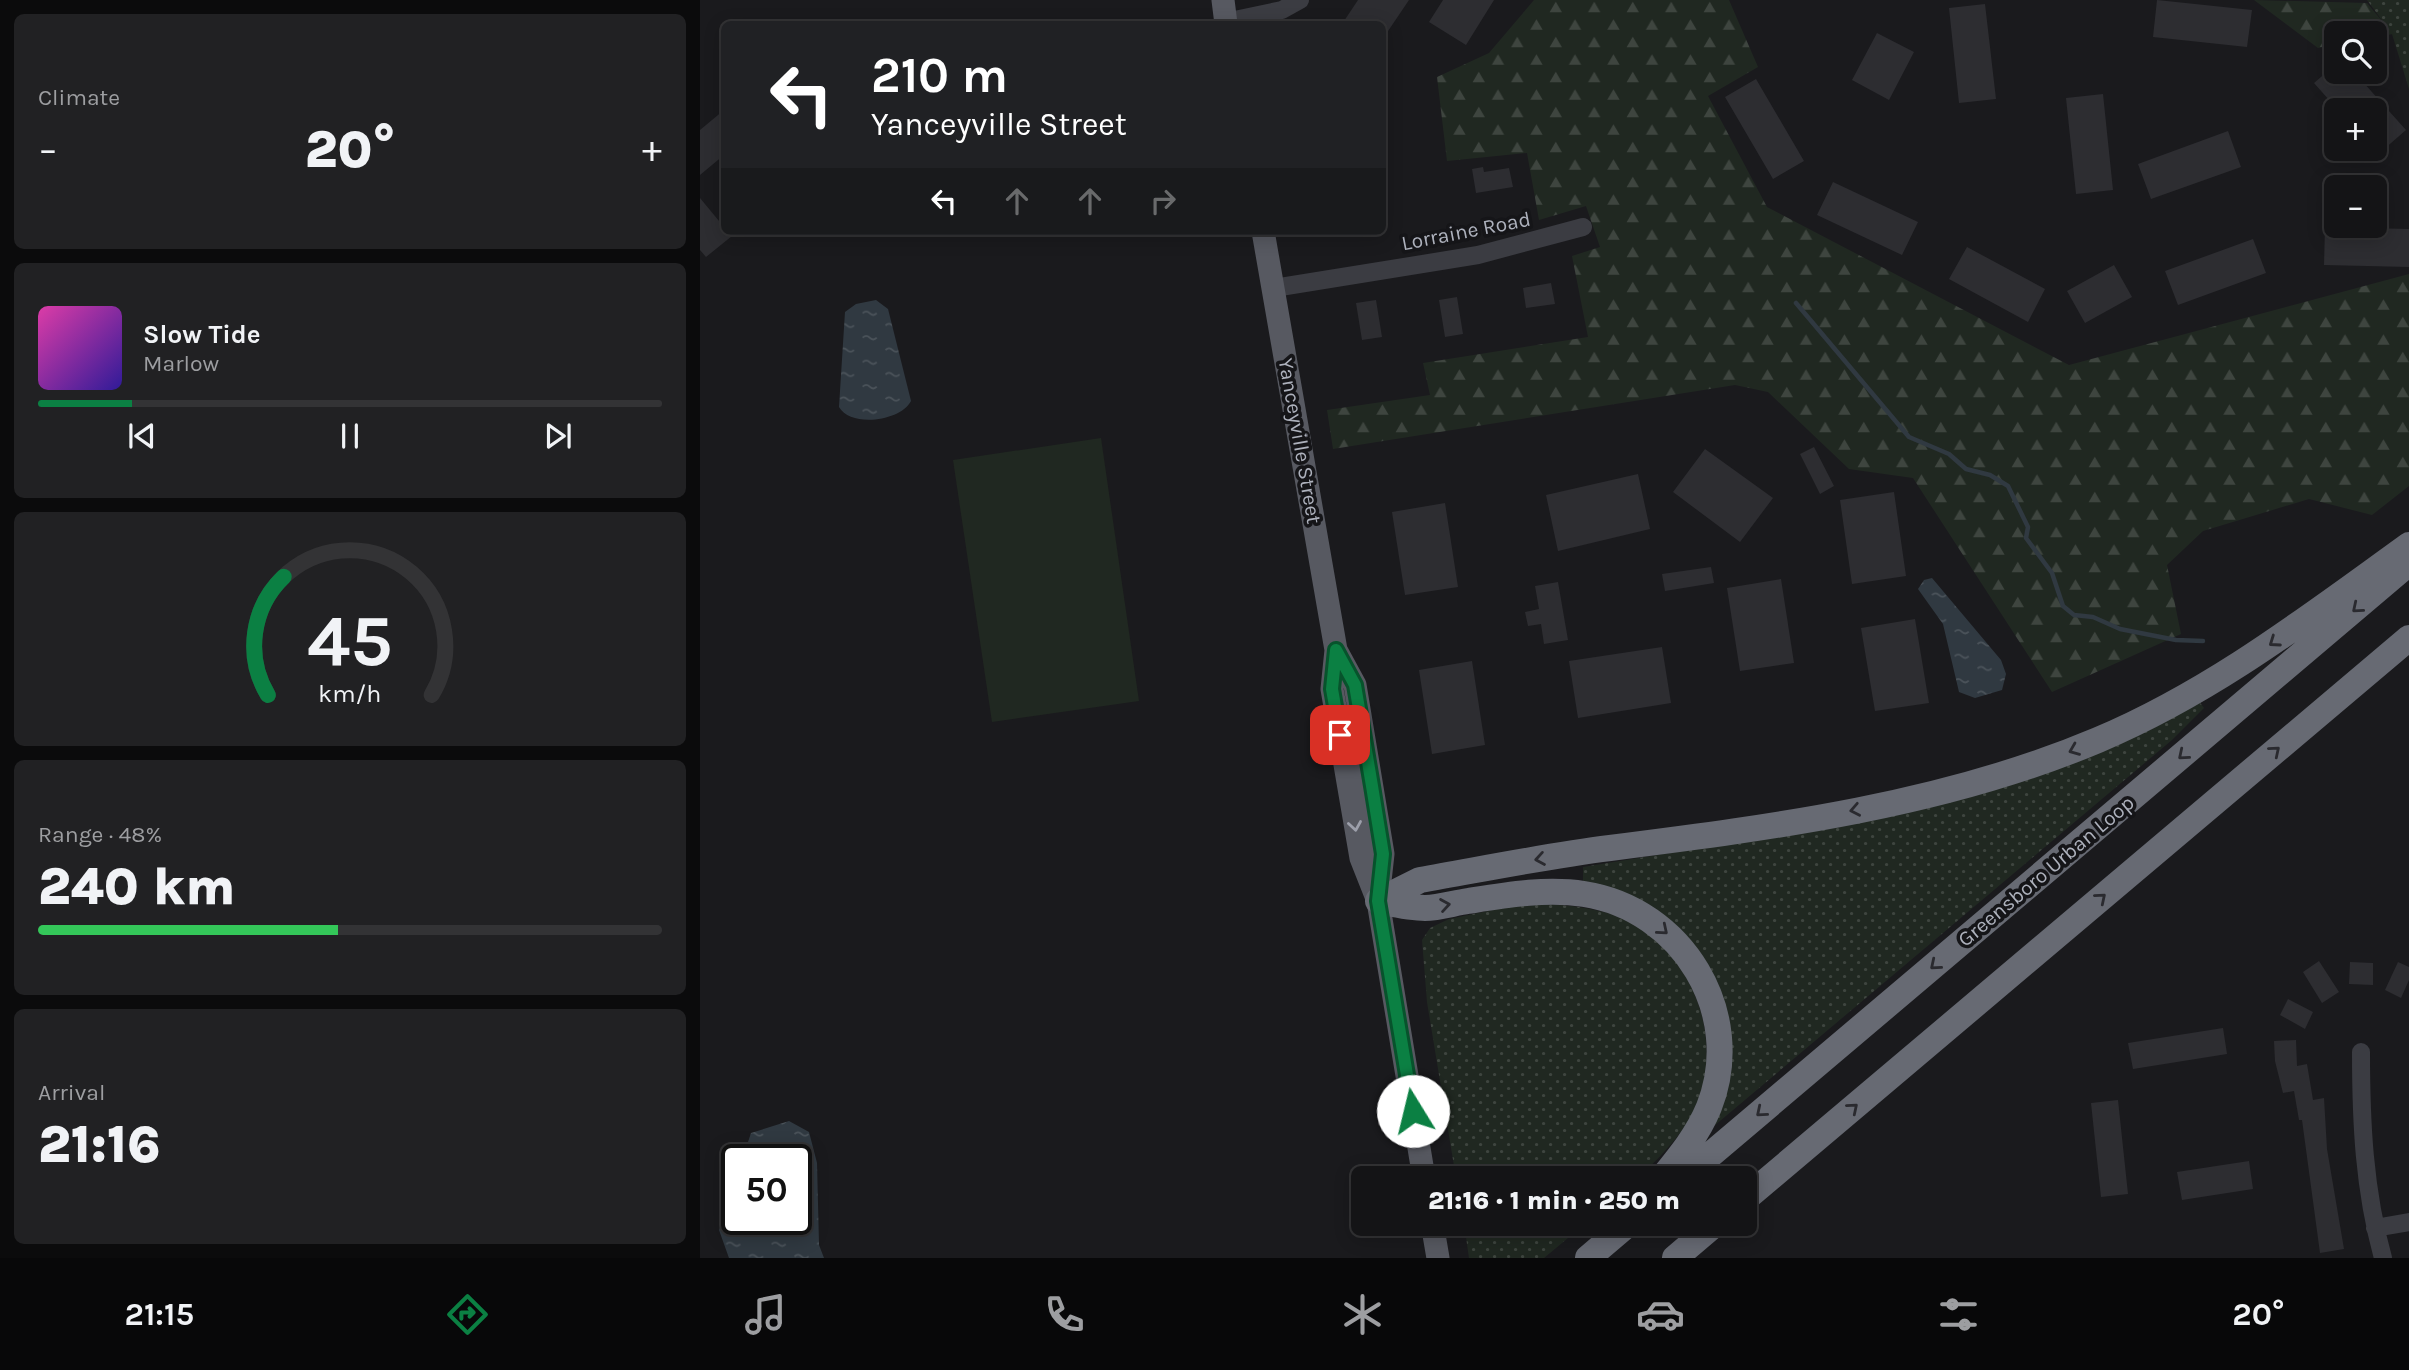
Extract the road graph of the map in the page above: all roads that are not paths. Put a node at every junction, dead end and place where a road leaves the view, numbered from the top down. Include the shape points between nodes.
1 (1300, 0) edge
2 (1225, 15) edge
3 (1583, 227) dead end
4 (1264, 235) edge
5 (1274, 288) junction
6 (2409, 545) edge
7 (2409, 564) edge
8 (2409, 638) edge
9 (1378, 901) junction
10 (2361, 1052) dead end
11 (1422, 1166) edge
12 (1671, 1166) edge
13 (1697, 1166) edge
14 (1757, 1189) edge
15 (2409, 1222) edge
16 (2375, 1228) junction
17 (1434, 1236) edge
18 (1613, 1236) edge
19 (1701, 1236) edge
20 (1438, 1258) edge
21 (1588, 1258) edge
22 (1675, 1258) edge
23 (2383, 1258) edge

1 - 2 street via 1282,10
3 - 5 street, Lorraine Road via 1478,255
4 - 5 main road, Yanceyville Street
5 - 9 main road, Yanceyville Street via 1336,650 1334,700 1361,858
6 -> 9 highway via 2276,642 2198,691 2100,739 2016,771 1928,796 1840,813 1420,880
7 -> 13 highway, Greensboro Urban Loop
14 -> 8 highway
9 - 11 main road, Yanceyville Street
9 -> 12 highway via 1425,908 1507,895 1567,892 1621,904 1669,934 1706,987 1720,1050 1715,1088 1702,1123
10 - 16 street via 2361,1119
15 - 16 street
16 - 23 street
17 - 20 main road
18 - 21 highway
19 - 22 highway

